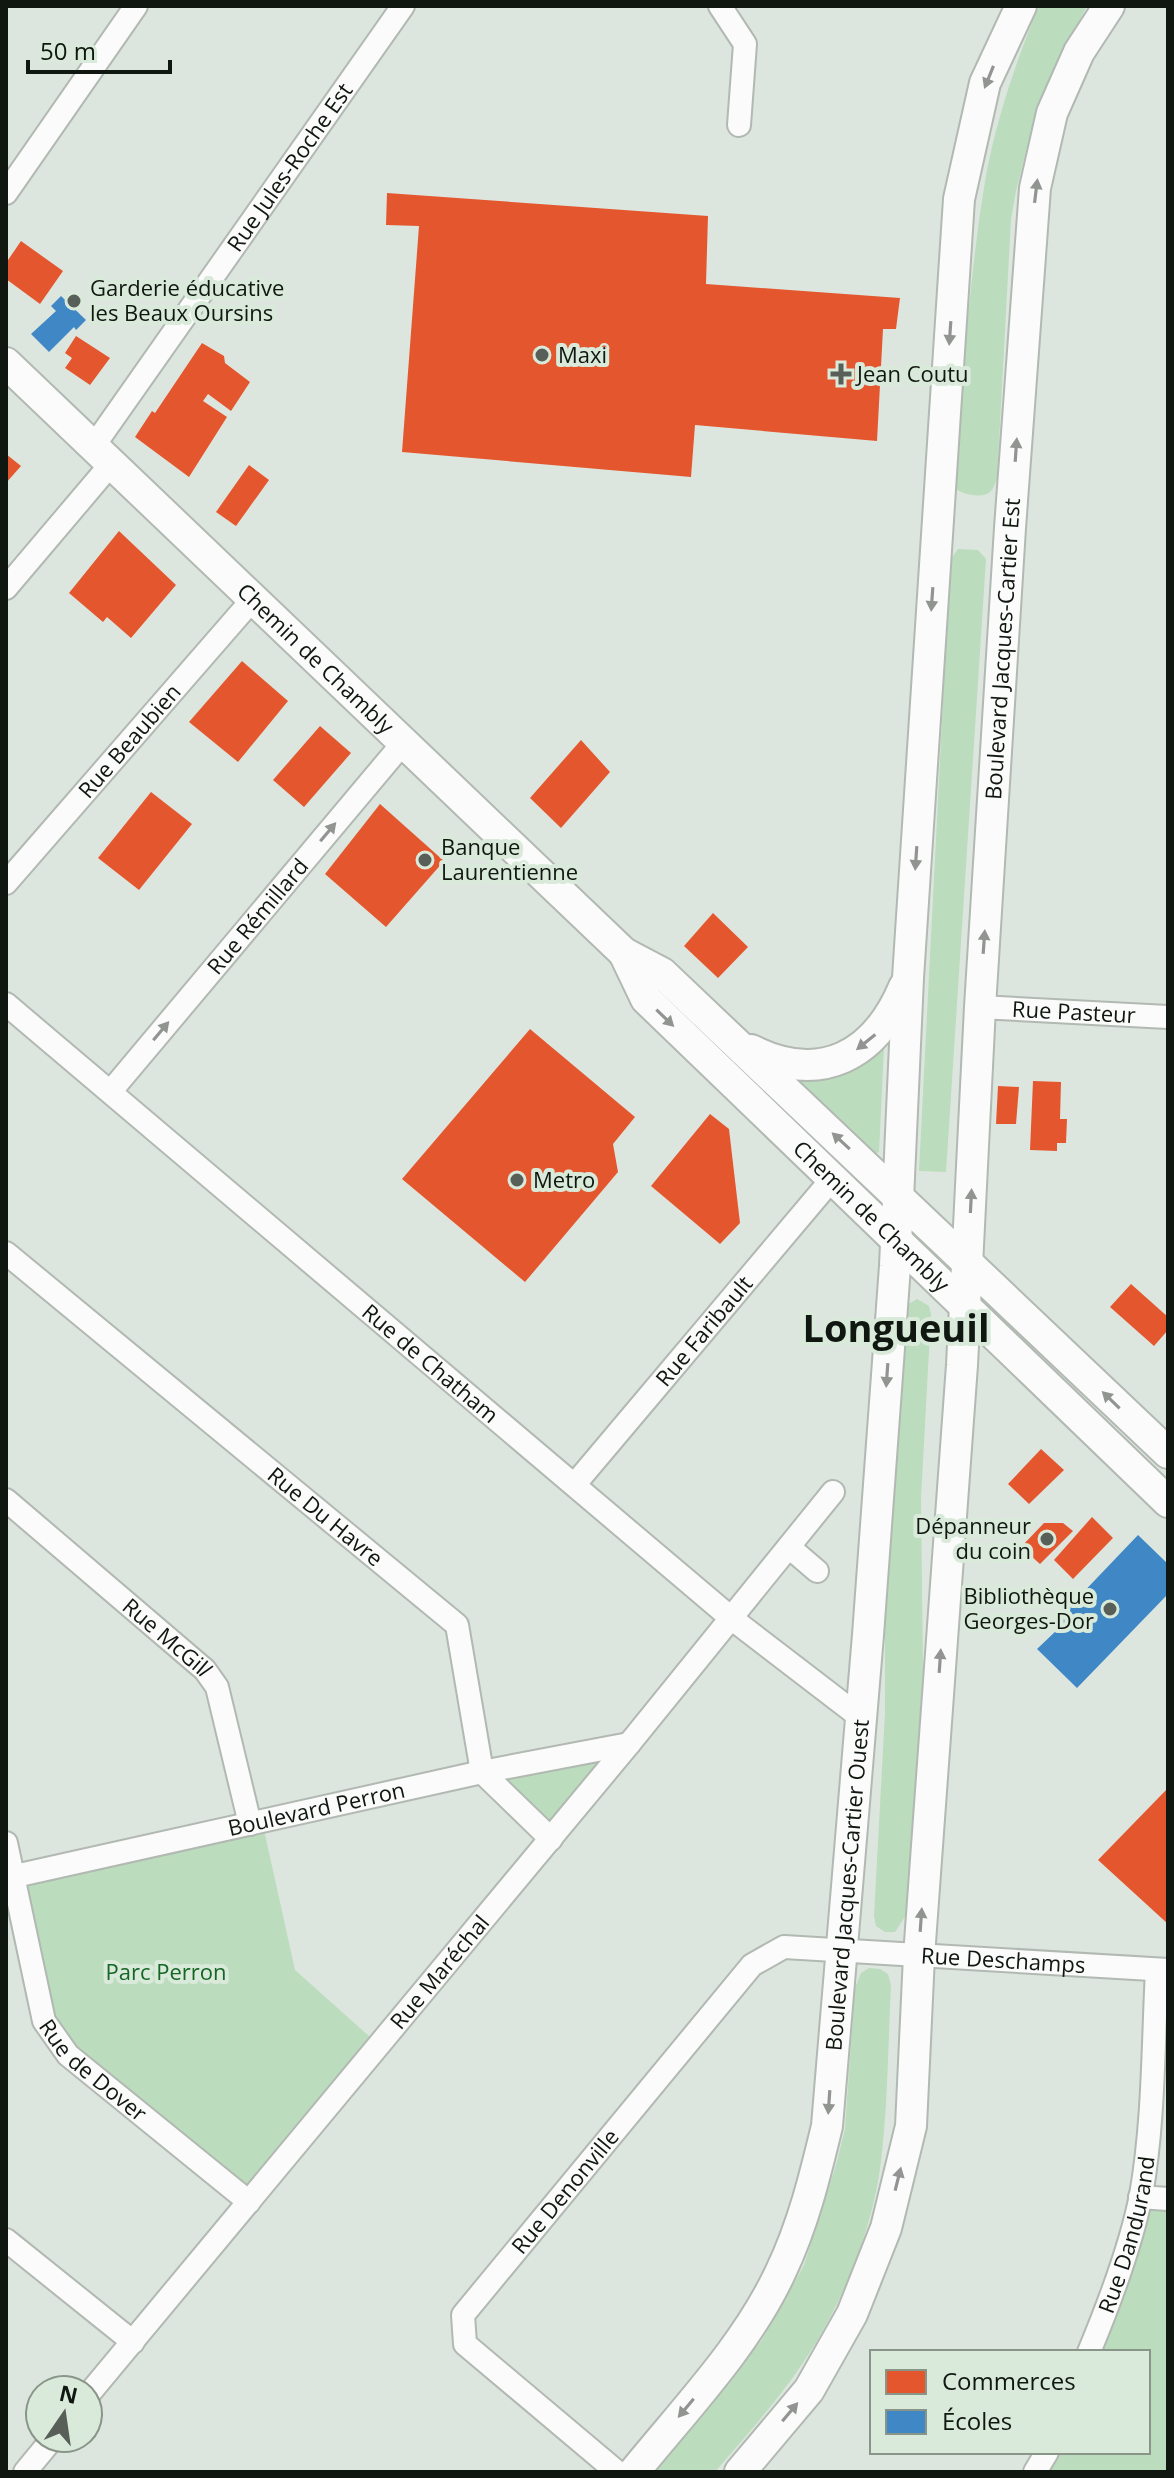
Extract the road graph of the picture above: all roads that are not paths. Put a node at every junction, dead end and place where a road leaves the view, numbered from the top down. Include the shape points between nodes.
1 (136, 6) edge
2 (403, 6) edge
3 (720, 6) edge
4 (1021, 6) edge
5 (1109, 6) edge
6 (739, 125) dead end
7 (6, 193) edge
8 (6, 363) edge
9 (102, 455) junction
10 (6, 588) edge
11 (253, 599) junction
12 (403, 743) junction
13 (6, 883) edge
14 (624, 953) junction
15 (908, 978) junction
16 (6, 1004) edge
17 (980, 1007) junction
18 (1168, 1017) edge
19 (736, 1043) junction
20 (111, 1091) junction
21 (832, 1179) junction
22 (897, 1195) junction
23 (896, 1241) junction
24 (6, 1253) edge
25 (968, 1263) junction
26 (965, 1307) junction
27 (1002, 1342) junction
28 (962, 1365) junction
29 (1168, 1453) edge
30 (575, 1484) junction
31 (833, 1492) dead end
32 (6, 1500) edge
33 (1168, 1502) edge
34 (789, 1547) junction
35 (817, 1571) dead end
36 (731, 1618) junction
37 (860, 1717) junction
38 (629, 1744) junction
39 (482, 1772) junction
40 (250, 1824) junction
41 (551, 1839) junction
42 (6, 1843) edge
43 (10, 1877) edge
44 (840, 1952) junction
45 (919, 1956) junction
46 (1162, 1970) edge
47 (1140, 2197) junction
48 (1168, 2199) edge
49 (249, 2202) junction
50 (6, 2240) edge
51 (133, 2342) junction
52 (1090, 2350) edge
53 (104, 2376) edge
54 (40, 2454) edge
55 (1046, 2454) edge
56 (25, 2472) edge
57 (617, 2472) edge
58 (634, 2472) edge
59 (740, 2472) edge
60 (1035, 2472) edge

1 - 7 street
2 - 9 street, Rue Jules-Roche Est
3 - 6 street via 745,44
4 -> 15 main road via 985,83 959,199
17 -> 5 main road, Boulevard Jacques-Cartier Est via 1035,188 1052,113 1079,52
8 - 9 main road, Chemin de Chambly
9 - 10 street, Rue Jules-Roche Est
9 - 11 main road, Chemin de Chambly
11 - 12 main road, Chemin de Chambly
11 - 13 street, Rue Beaubien
12 - 14 main road, Chemin de Chambly
20 -> 12 street, Rue Rémillard
14 - 19 main road, Chemin de Chambly via 662,973
14 -> 21 main road, Chemin de Chambly via 646,999
15 -> 19 main road via 896,1007 869,1043 838,1060 807,1067 776,1062
15 - 22 main road
16 - 20 street, Rue de Chatham
17 - 18 street, Rue Pasteur
25 -> 17 main road, Boulevard Jacques-Cartier Est
22 -> 19 main road, Chemin de Chambly
20 - 30 street, Rue de Chatham
21 - 23 main road, Chemin de Chambly
21 - 30 street, Rue Faribault
22 - 23 main road
22 - 25 main road, Chemin de Chambly
23 - 26 main road, Chemin de Chambly
23 -> 37 main road, Boulevard Jacques-Cartier Ouest
24 - 39 street, Rue Du Havre via 457,1625
25 - 26 main road, Boulevard Jacques-Cartier Est
29 -> 25 main road, Chemin de Chambly
26 - 27 main road, Chemin de Chambly
26 - 28 main road
27 - 28 main road via 982,1345
27 - 33 main road, Chemin de Chambly
45 -> 28 main road
30 - 36 street, Rue de Chatham
31 - 34 street, Rue Maréchal
32 - 40 street, Rue McGill via 205,1670 217,1687
34 - 35 street
34 - 36 street, Rue Maréchal
36 - 37 street, Rue de Chatham
36 - 38 street, Rue Maréchal
37 - 44 main road, Boulevard Jacques-Cartier Ouest
38 - 39 street, Boulevard Perron
38 - 41 street, Rue Maréchal
39 - 40 street, Boulevard Perron
39 - 41 street
40 - 43 street, Boulevard Perron
41 - 49 street, Rue Maréchal
42 - 43 street, Rue de Dover
43 - 49 street, Rue de Dover via 44,2021 68,2055
44 - 45 street, Rue Deschamps
44 - 57 street, Rue Denonville via 784,1947 752,1965 463,2315 465,2344
44 -> 58 main road, Boulevard Jacques-Cartier Ouest via 827,2126 810,2199 781,2273 733,2352
45 - 46 street, Rue Deschamps
59 -> 45 main road via 809,2390 852,2314 886,2228 911,2126
46 - 47 street, Rue Dandurand
47 - 48 street
47 - 52 street, Rue Dandurand
49 - 51 street, Rue Maréchal
50 - 51 street
51 - 53 street, Rue Maréchal
54 - 56 street
55 - 60 street

